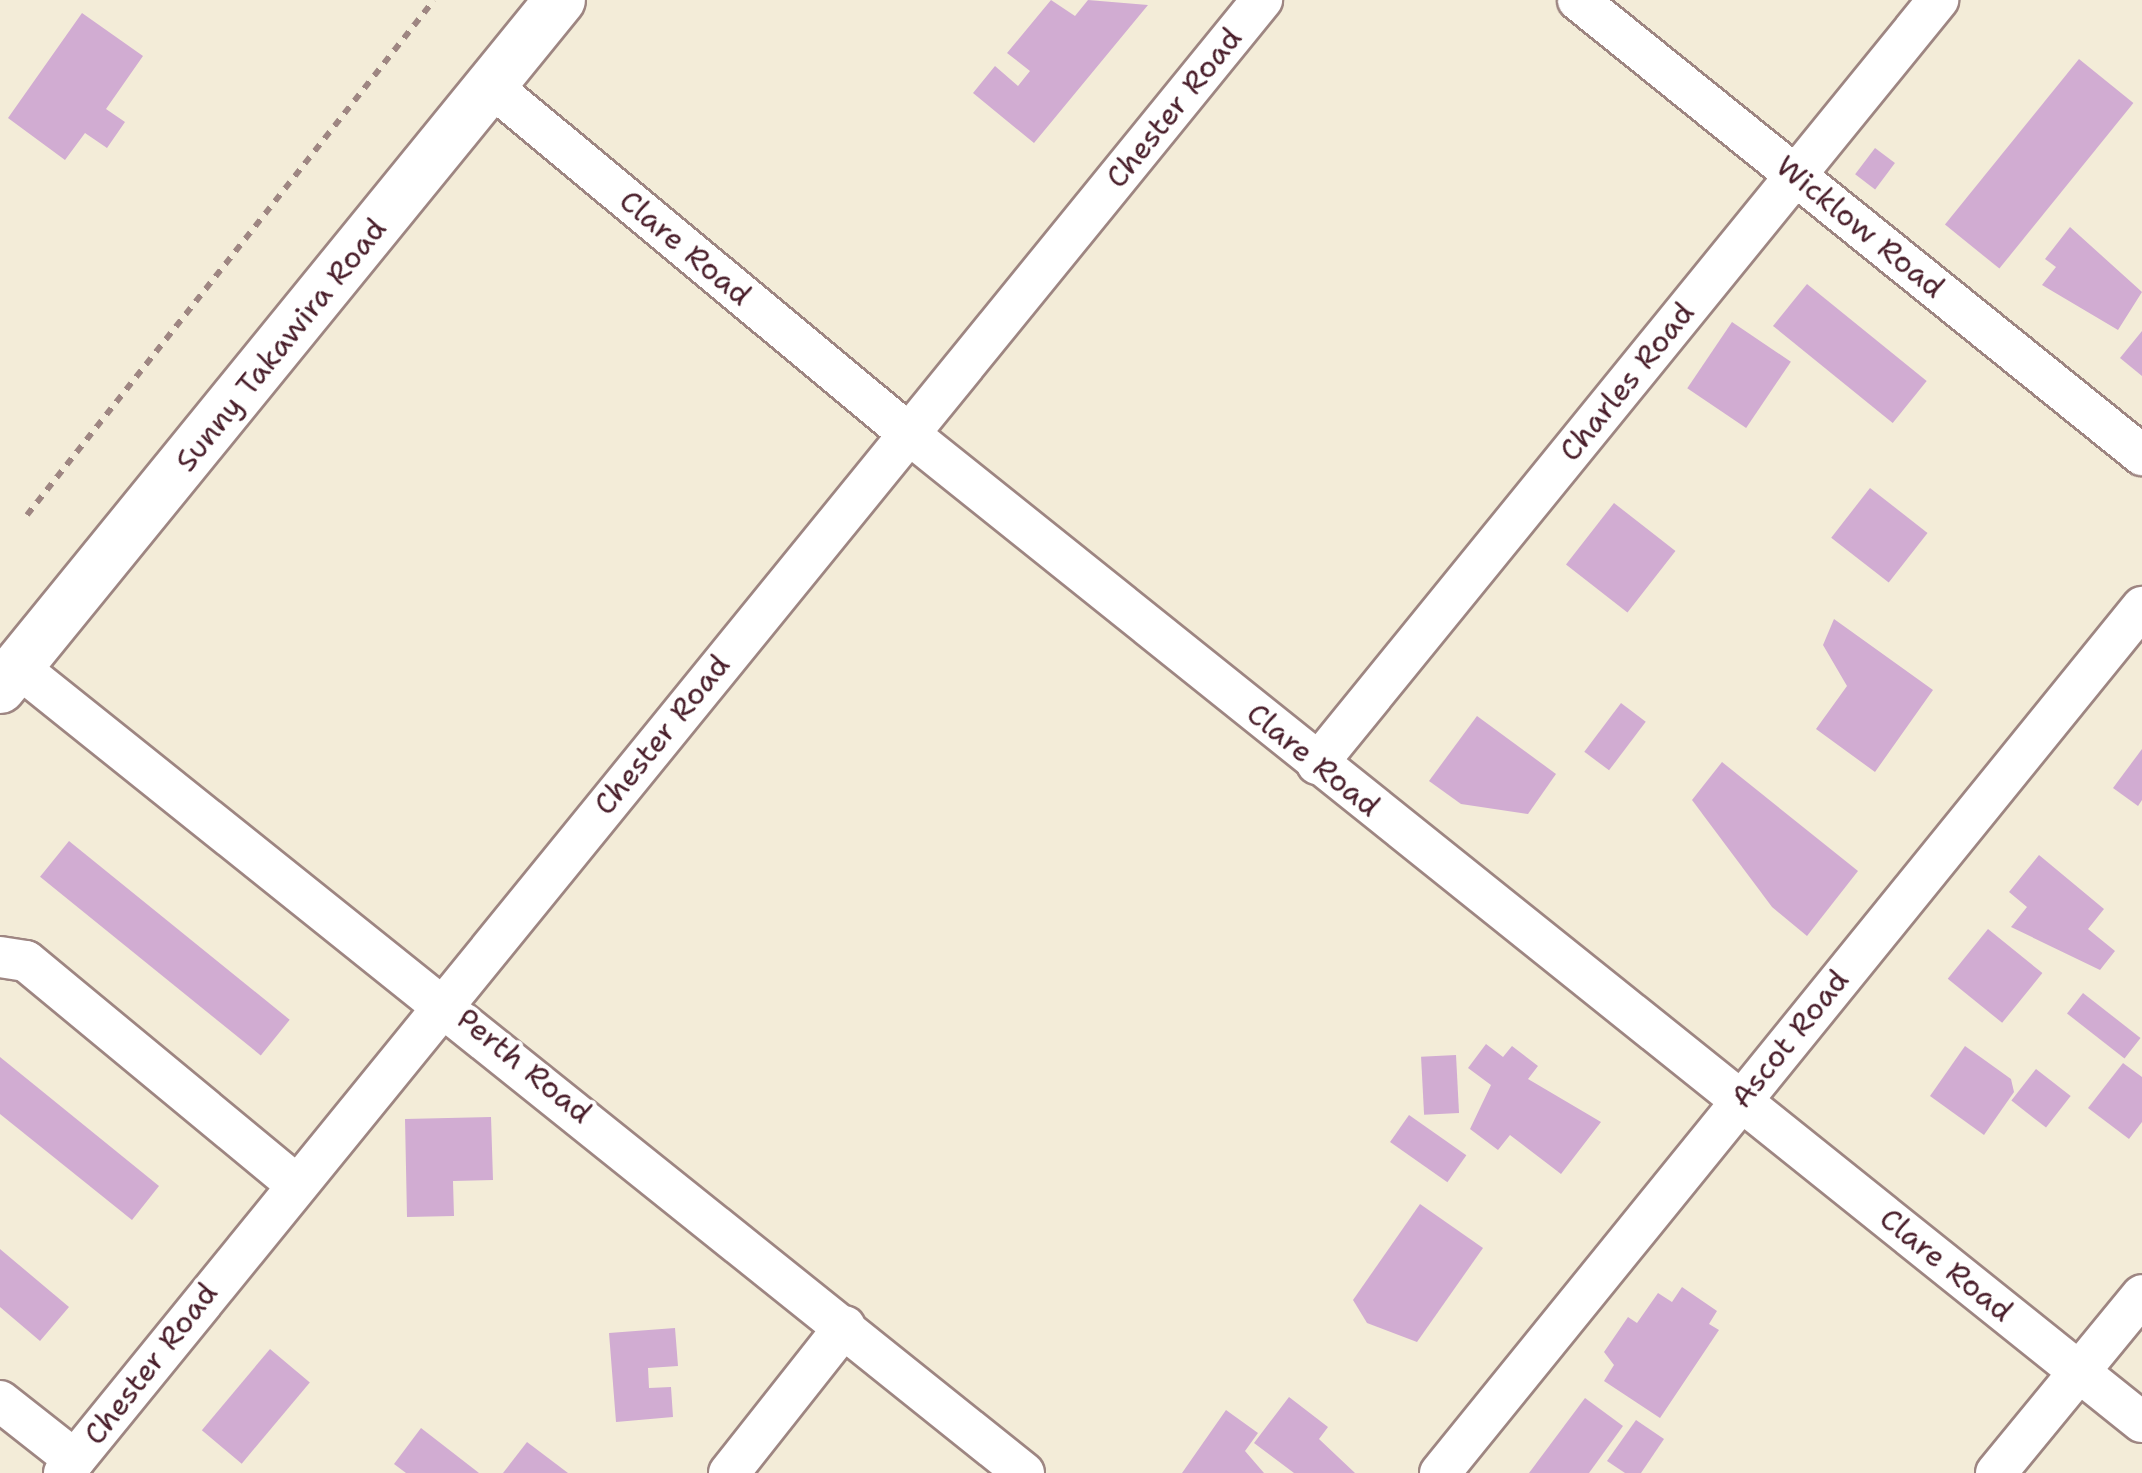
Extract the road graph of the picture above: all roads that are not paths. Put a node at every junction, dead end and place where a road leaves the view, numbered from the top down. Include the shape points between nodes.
1 (560, 0) edge
2 (1262, 0) edge
3 (1578, 0) edge
4 (1938, 0) edge
5 (492, 87) junction
6 (1795, 175) junction
7 (909, 434) junction
8 (2142, 454) edge
9 (2142, 607) edge
10 (9, 678) edge
11 (1317, 764) junction
12 (0, 957) edge
13 (443, 1001) junction
14 (1740, 1100) junction
15 (294, 1183) junction
16 (2142, 1295) edge
17 (845, 1326) junction
18 (2080, 1372) junction
19 (0, 1402) edge
20 (2142, 1422) edge
21 (70, 1467) edge
22 (729, 1473) edge
23 (1024, 1473) edge
24 (1440, 1473) edge
25 (1996, 1473) edge

1 - 5 main road, Sunny Takawira Road
2 - 7 street, Chester Road
3 - 6 street, Wicklow Road
4 - 6 street, Charles Road
5 - 7 street, Clare Road
5 - 10 main road, Sunny Takawira Road
6 - 8 street, Wicklow Road
6 - 11 street, Charles Road
7 - 11 street, Clare Road
7 - 13 street, Chester Road
9 - 14 street, Ascot Road
10 - 13 street, Perth Road
11 - 14 street, Clare Road
12 - 15 street via 26,961
13 - 15 street, Chester Road
13 - 17 street, Perth Road
14 - 18 street, Clare Road
14 - 24 street, Ascot Road
15 - 21 street, Chester Road
16 - 18 street
17 - 22 street
17 - 23 street, Perth Road
18 - 20 street, Clare Road
18 - 25 street
19 - 21 street

